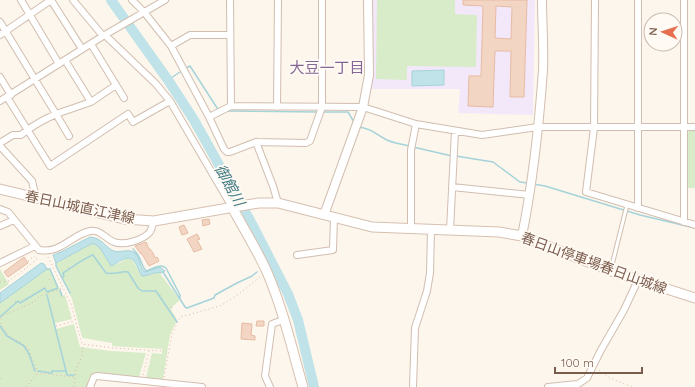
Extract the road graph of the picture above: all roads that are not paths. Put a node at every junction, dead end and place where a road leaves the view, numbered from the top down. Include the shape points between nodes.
1 (21, 0) edge
2 (51, 0) edge
3 (73, 0) edge
4 (132, 0) edge
5 (165, 0) edge
6 (230, 0) edge
7 (278, 0) edge
8 (322, 0) edge
9 (368, 0) edge
10 (542, 0) edge
11 (595, 0) edge
12 (638, 0) edge
13 (684, 0) edge
14 (144, 12) junction
15 (29, 15) junction
16 (0, 22) edge
17 (3, 33) edge
18 (230, 35) junction
19 (104, 36) junction
20 (91, 44) junction
21 (171, 46) junction
22 (82, 49) junction
23 (65, 60) junction
24 (59, 64) junction
25 (0, 77) edge
26 (35, 79) junction
27 (116, 85) junction
28 (9, 96) junction
29 (124, 98) dead end
30 (0, 101) edge
31 (170, 101) junction
32 (92, 102) junction
33 (231, 106) junction
34 (277, 107) junction
35 (322, 107) junction
36 (363, 107) junction
37 (56, 114) junction
38 (209, 117) junction
39 (416, 124) junction
40 (538, 127) junction
41 (695, 127) edge
42 (594, 128) junction
43 (638, 128) junction
44 (684, 128) junction
45 (27, 130) junction
46 (455, 131) junction
47 (69, 136) dead end
48 (0, 142) edge
49 (256, 142) junction
50 (0, 146) edge
51 (452, 187) junction
52 (0, 189) edge
53 (530, 195) junction
54 (36, 198) junction
55 (278, 203) junction
56 (627, 205) junction
57 (236, 206) junction
58 (638, 208) junction
59 (0, 209) edge
60 (324, 215) junction
61 (334, 217) junction
62 (14, 220) junction
63 (154, 221) junction
64 (684, 222) junction
65 (695, 225) edge
66 (0, 226) edge
67 (411, 228) junction
68 (432, 230) junction
69 (450, 230) junction
70 (522, 236) junction
71 (35, 246) junction
72 (297, 255) dead end
73 (0, 263) edge
74 (611, 271) junction
75 (638, 280) junction
76 (695, 298) edge
77 (283, 320) junction
78 (90, 387) edge
79 (202, 387) edge
80 (269, 387) edge
81 (303, 387) edge
82 (413, 387) edge
83 (548, 387) edge

1 - 15 street
2 - 15 street
2 - 22 street
3 - 19 street
4 - 14 street
5 - 14 street
6 - 18 street
7 - 34 street
8 - 35 street
9 - 36 street via 369,75
10 - 40 street via 543,69
11 - 42 street
12 - 43 street
13 - 44 street
14 - 19 street
14 - 21 street
15 - 17 street
15 - 24 street
16 - 17 street
17 - 26 street
18 - 21 street via 190,35
18 - 33 street
19 - 20 street
19 - 31 street via 156,84
20 - 22 street
20 - 27 street
21 - 38 street
22 - 23 street
23 - 24 street
23 - 32 street
24 - 26 street
25 - 28 street
26 - 28 street
26 - 37 street
27 - 29 street
27 - 32 street
28 - 30 street
28 - 45 street
31 - 45 street via 132,122 128,114 50,166
31 - 57 street
32 - 37 street
33 - 34 street
33 - 38 street
34 - 35 street
35 - 36 street
35 - 49 street via 310,140 306,143
36 - 39 street
36 - 60 street
37 - 45 street
37 - 47 street
38 - 49 street via 227,152
39 - 46 street
39 - 67 street via 411,150
40 - 42 street
40 - 46 street via 482,135
40 - 53 street
41 - 44 street
42 - 43 street
42 - 56 street via 586,192
43 - 44 street
43 - 58 street
44 - 64 street
45 - 48 street via 21,135 13,135
46 - 51 street
49 - 55 street
50 - 54 street via 32,181
51 - 53 street
51 - 69 street
52 - 54 main road, 春日山城直江津線
53 - 70 street
54 - 63 main road, 春日山城直江津線 via 124,219
55 - 57 main road, 春日山停車場春日山城線
55 - 60 main road, 春日山停車場春日山城線
56 - 58 street
56 - 74 lane
57 - 63 main road, 春日山城直江津線
57 - 77 main road via 267,272
58 - 64 street
59 - 62 street via 8,212
60 - 61 main road, 春日山停車場春日山城線
61 - 67 main road, 春日山停車場春日山城線 via 372,227
61 - 72 street via 333,250
62 - 66 street
62 - 71 street
63 - 71 street via 147,235 135,241 115,243 94,231 87,232 59,248 39,250
64 - 65 street
67 - 68 main road, 春日山停車場春日山城線
68 - 69 main road, 春日山停車場春日山城線
68 - 82 street via 427,291 415,328
69 - 70 main road, 春日山停車場春日山城線 via 499,232
70 - 74 main road, 春日山停車場春日山城線
71 - 73 street
74 - 75 main road, 春日山停車場春日山城線
75 - 76 main road, 春日山停車場春日山城線
75 - 83 street via 587,378 578,384
77 - 80 street via 272,324 265,376
77 - 81 main road
78 - 79 street via 97,376

